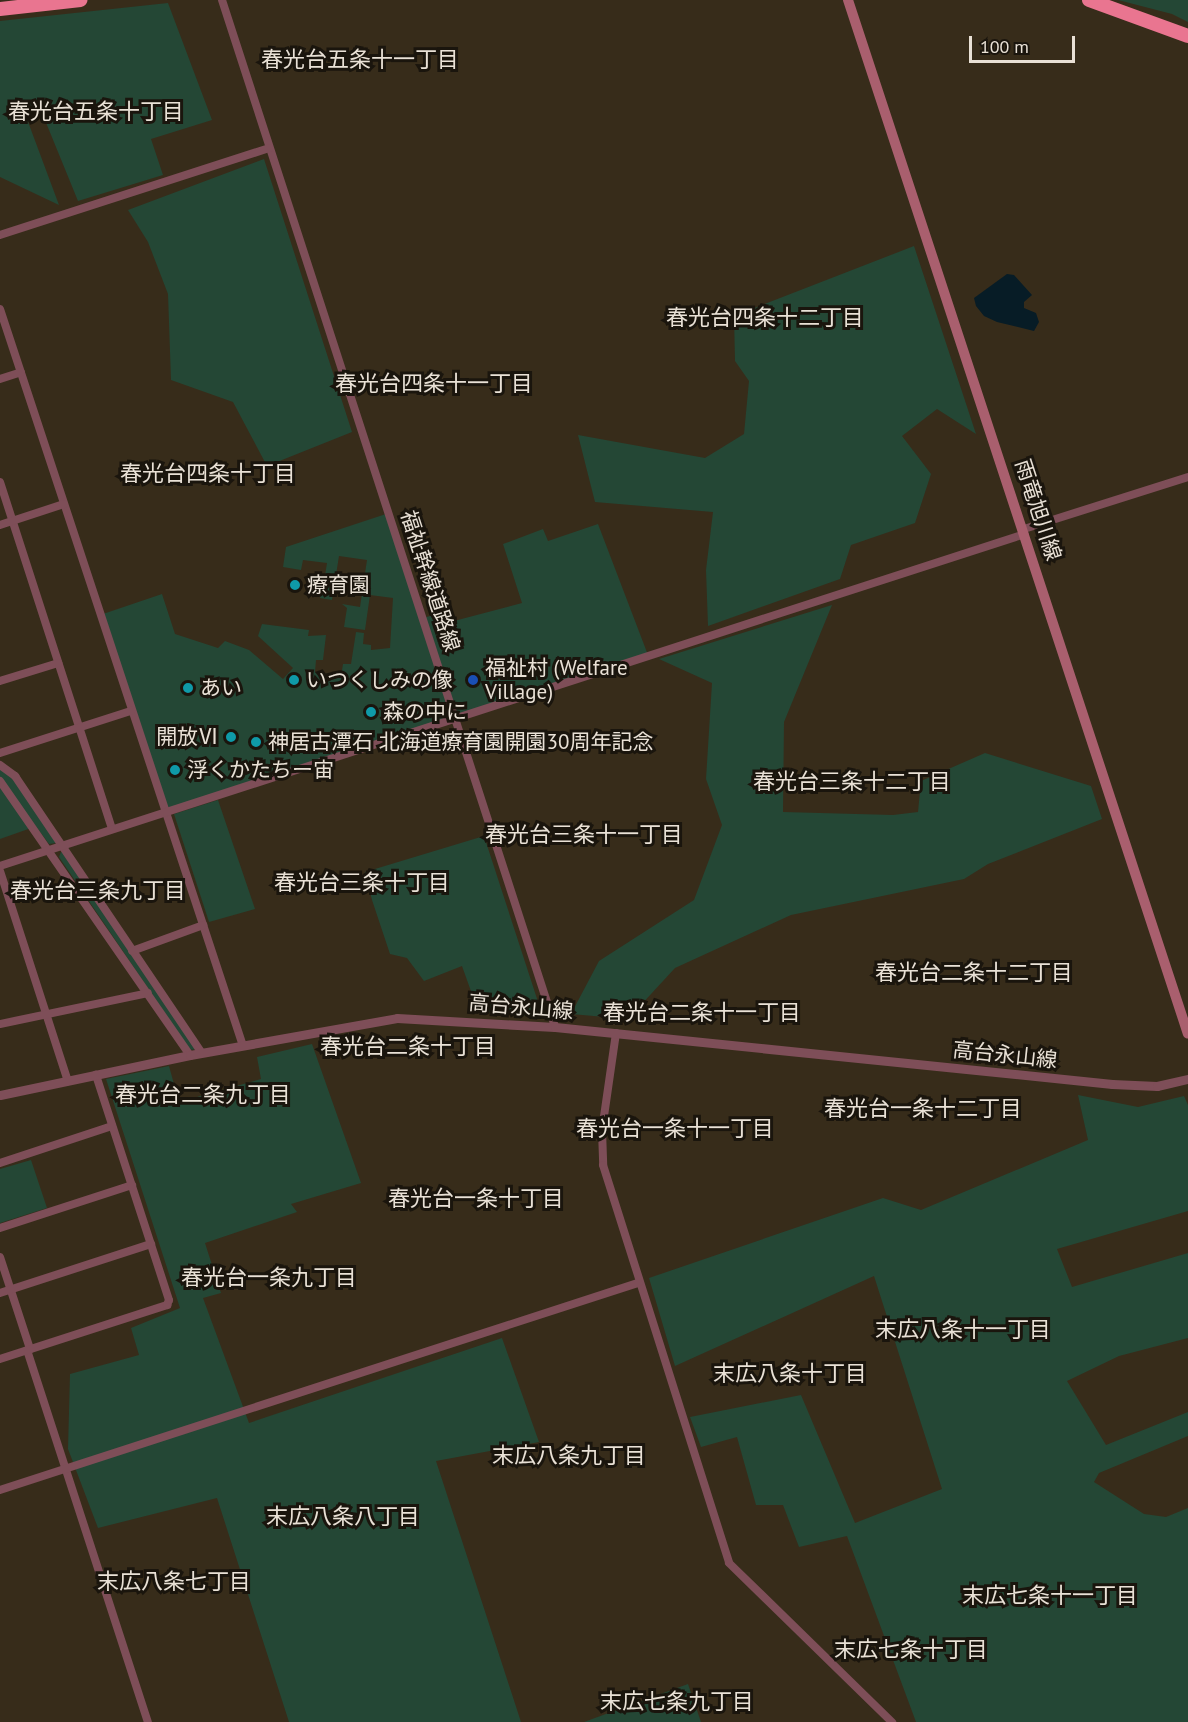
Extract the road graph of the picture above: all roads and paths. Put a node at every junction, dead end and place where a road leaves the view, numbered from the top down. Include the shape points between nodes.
1 (80, 0) edge
2 (222, 0) edge
3 (848, 0) edge
4 (1089, 0) edge
5 (0, 9) edge
6 (1188, 36) edge
7 (269, 148) junction
8 (0, 235) edge
9 (0, 309) edge
10 (21, 372) junction
11 (0, 379) edge
12 (1188, 477) edge
13 (0, 482) edge
14 (64, 504) junction
15 (13, 520) junction
16 (0, 525) edge
17 (1025, 532) junction
18 (58, 663) junction
19 (1, 679) edge
20 (130, 711) junction
21 (453, 716) junction
22 (80, 729) junction
23 (0, 753) edge
24 (0, 765) edge
25 (0, 781) edge
26 (164, 812) junction
27 (112, 828) junction
28 (60, 845) junction
29 (49, 849) junction
30 (0, 866) edge
31 (0, 871) edge
32 (203, 925) junction
33 (132, 951) junction
34 (148, 993) junction
35 (47, 1014) junction
36 (0, 1024) edge
37 (555, 1028) junction
38 (616, 1033) junction
39 (1188, 1034) edge
40 (243, 1046) junction
41 (202, 1053) junction
42 (190, 1054) junction
43 (96, 1075) junction
44 (1188, 1079) edge
45 (68, 1081) junction
46 (0, 1095) edge
47 (112, 1126) junction
48 (0, 1163) edge
49 (132, 1185) junction
50 (0, 1228) edge
51 (151, 1244) junction
52 (0, 1257) edge
53 (638, 1283) junction
54 (10, 1289) junction
55 (0, 1293) edge
56 (28, 1350) junction
57 (0, 1359) edge
58 (65, 1469) junction
59 (0, 1490) edge
60 (148, 1722) edge
61 (892, 1722) edge

1 - 5 highway
2 - 7 street, 福祉幹線道路線
3 - 17 main road, 雨竜旭川線
4 - 6 highway
7 - 8 street
7 - 21 street, 福祉幹線道路線
9 - 10 street
10 - 11 street
10 - 14 street
12 - 17 street
13 - 15 street
14 - 15 street
14 - 20 street
15 - 16 street
15 - 18 street
17 - 21 street
17 - 39 main road, 雨竜旭川線
18 - 19 street
18 - 22 street
20 - 22 street
20 - 26 street
21 - 26 street
21 - 37 street, 福祉幹線道路線
22 - 23 street
22 - 27 street
24 - 28 street via 15,776
25 - 29 street
26 - 27 street
26 - 32 street
27 - 28 street
28 - 29 street
28 - 33 street
29 - 30 street
29 - 34 street
31 - 35 street
32 - 33 street
32 - 40 street
33 - 41 street
34 - 35 street
34 - 42 street
35 - 36 street
35 - 45 street
37 - 38 street, 高台永山線
37 - 40 street, 高台永山線 via 397,1018
38 - 44 street, 高台永山線 via 1112,1084 1156,1086
38 - 53 street via 602,1130 603,1166
40 - 41 street, 高台永山線
41 - 42 street, 高台永山線
42 - 43 street, 高台永山線
43 - 45 street, 高台永山線
43 - 47 street
45 - 46 street, 高台永山線
47 - 48 street
47 - 49 street
49 - 50 street
49 - 51 street
51 - 54 street
51 - 56 street via 169,1300 167,1305
52 - 54 street
53 - 58 street
53 - 61 street via 734,1571
54 - 55 street
54 - 56 street
56 - 57 street
56 - 58 street
58 - 59 street
58 - 60 street

